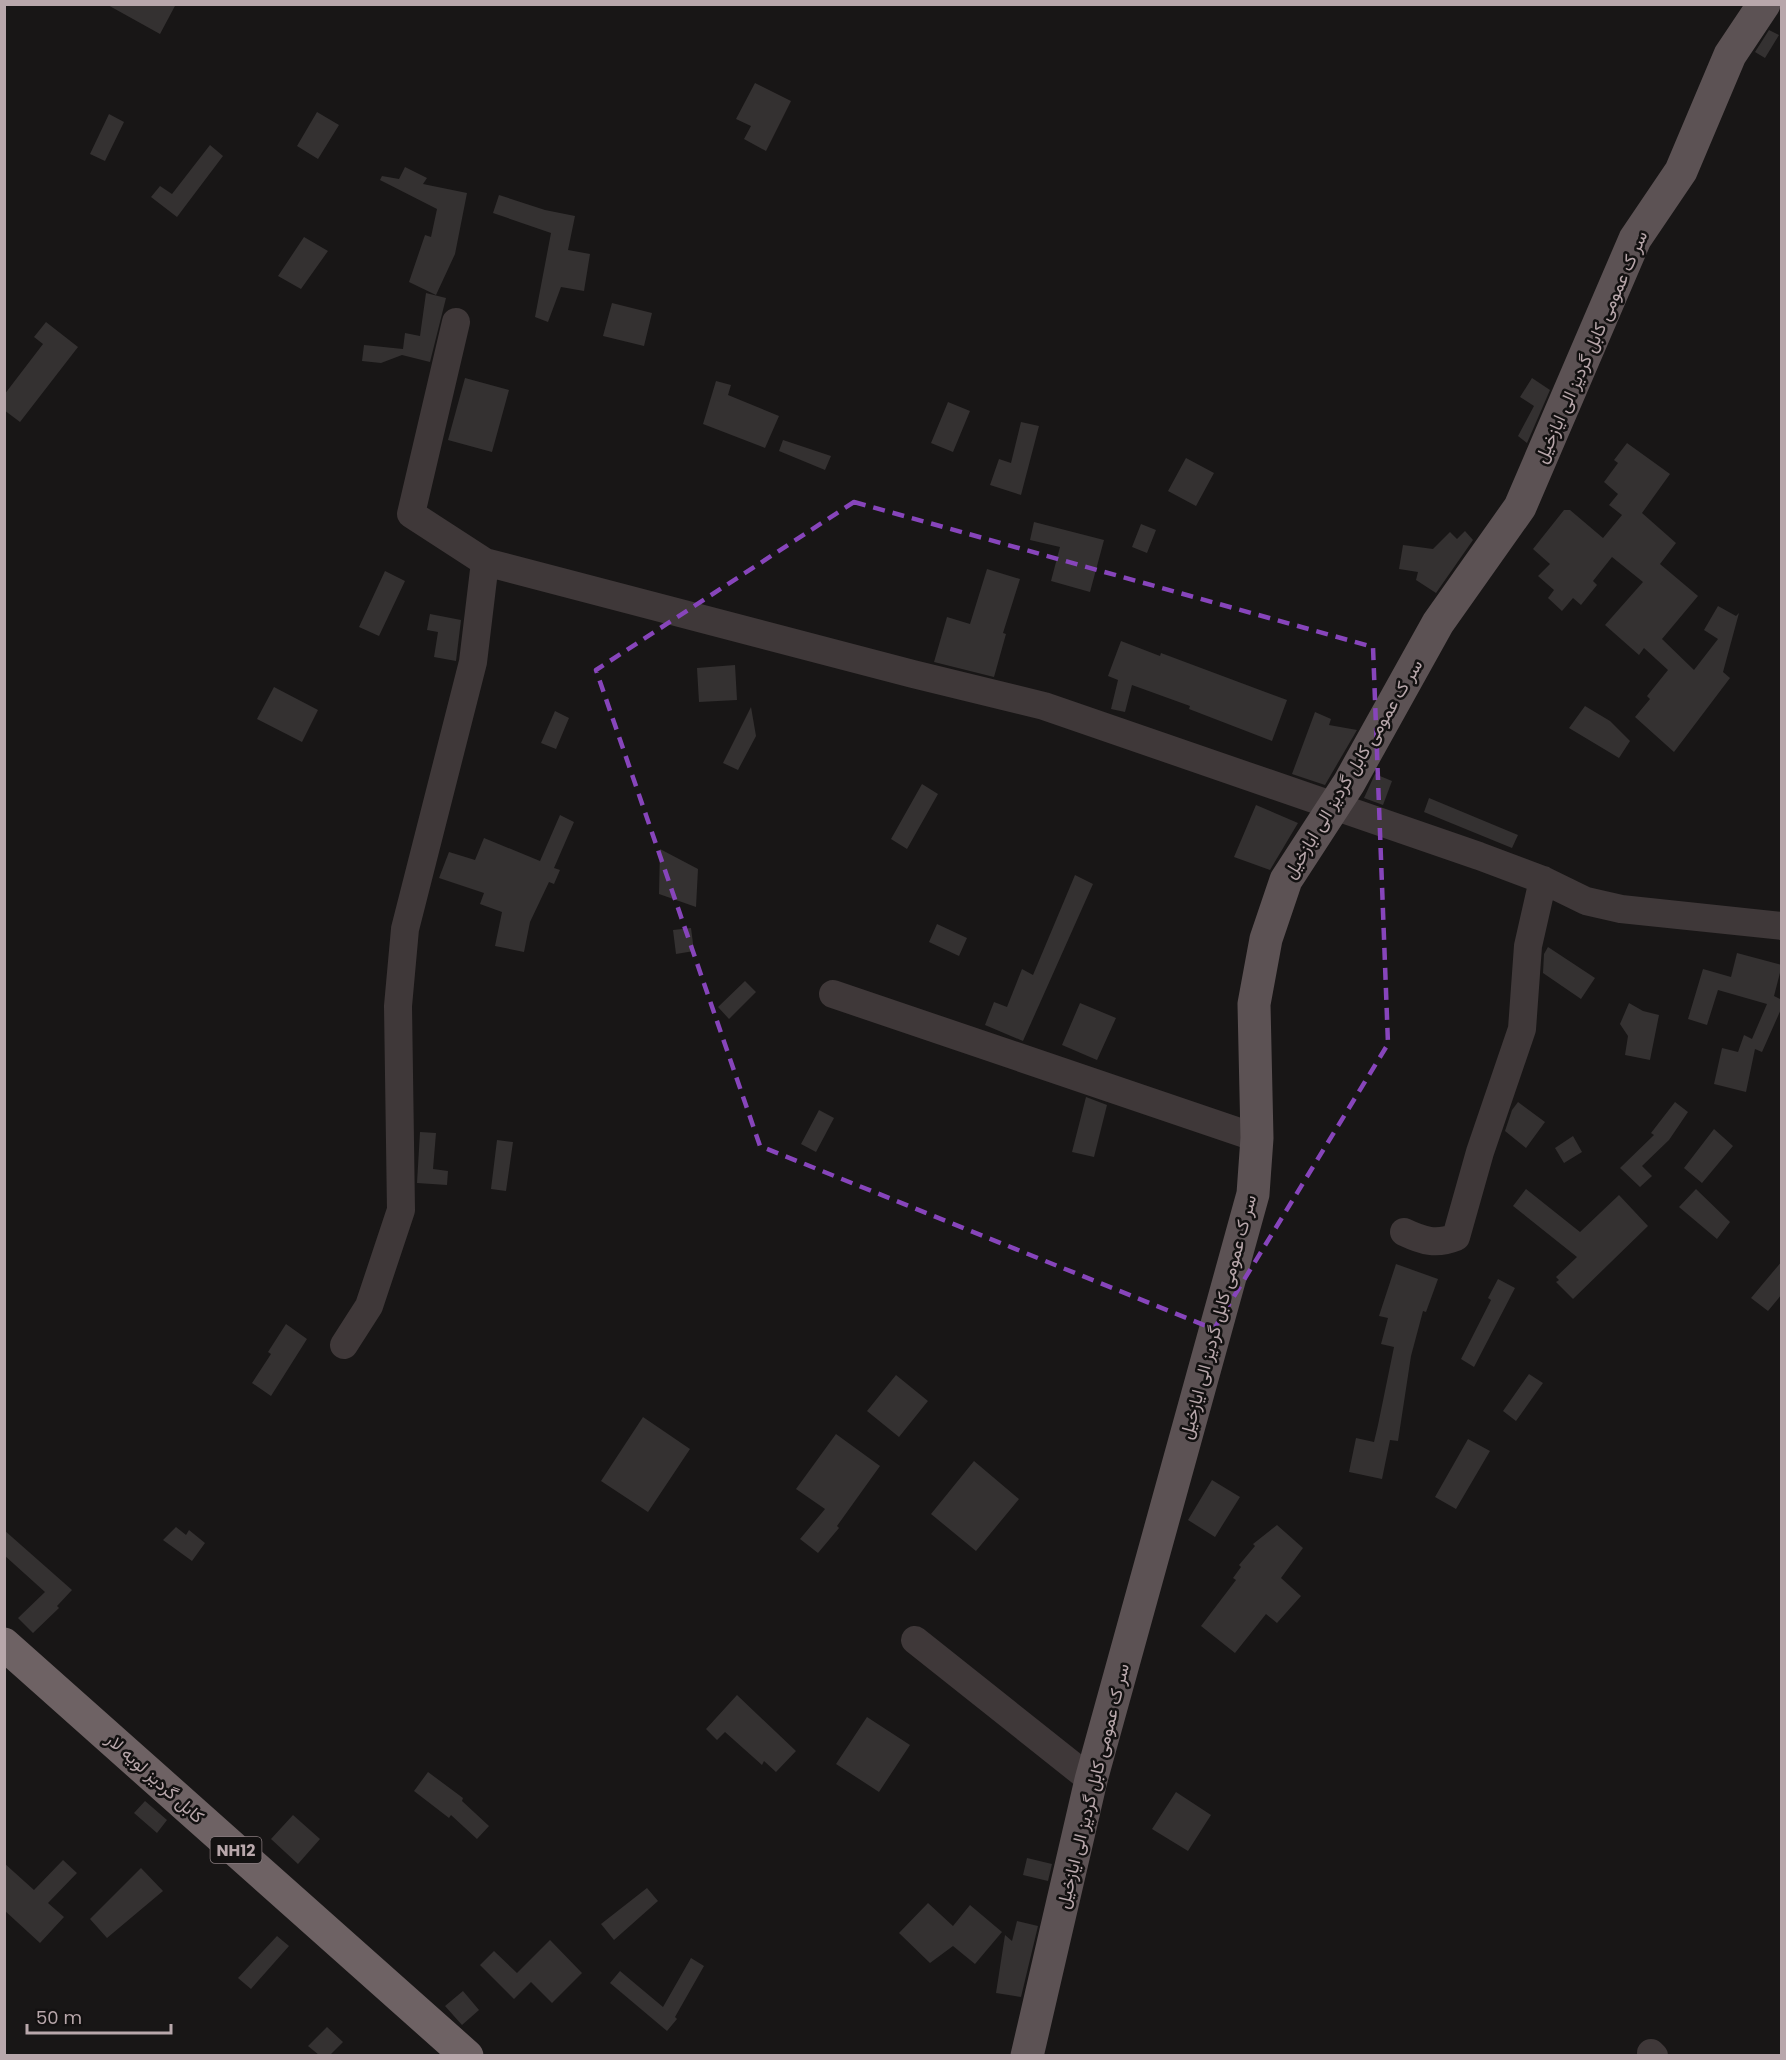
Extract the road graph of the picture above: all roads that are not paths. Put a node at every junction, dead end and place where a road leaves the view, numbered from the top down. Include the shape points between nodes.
1 (1764, 4) edge
2 (456, 322) dead end
3 (485, 562) junction
4 (1333, 806) junction
5 (1543, 880) junction
6 (1782, 926) edge
7 (833, 994) dead end
8 (1257, 1138) junction
9 (1404, 1232) dead end
10 (344, 1345) dead end
11 (915, 1640) dead end
12 (4, 1644) edge
13 (1091, 1780) junction
14 (467, 2055) edge
15 (1027, 2055) edge

1 - 4 main road, سر ک عمومی کابل گردیز الی ایازخیل via 1730,55 1681,171 1635,239 1520,507 1438,624
2 - 3 street via 411,514
3 - 4 street via 1044,706
3 - 10 street via 473,662 405,929 398,1006 401,1210 369,1306
4 - 5 street
4 - 8 main road, سر ک عمومی کابل گردیز الی ایازخیل via 1286,880 1266,939 1254,1005
5 - 6 street via 1586,901 1621,909
5 - 9 street via 1528,946 1522,1029 1456,1237 1443,1242 1424,1241
7 - 8 street
8 - 13 main road, سر ک عمومی کابل گردیز الی ایازخیل via 1253,1194
11 - 13 street
12 - 14 highway, کابل گردیز لویه لار / NH12
13 - 15 main road, سر ک عمومی کابل گردیز الی ایازخیل

